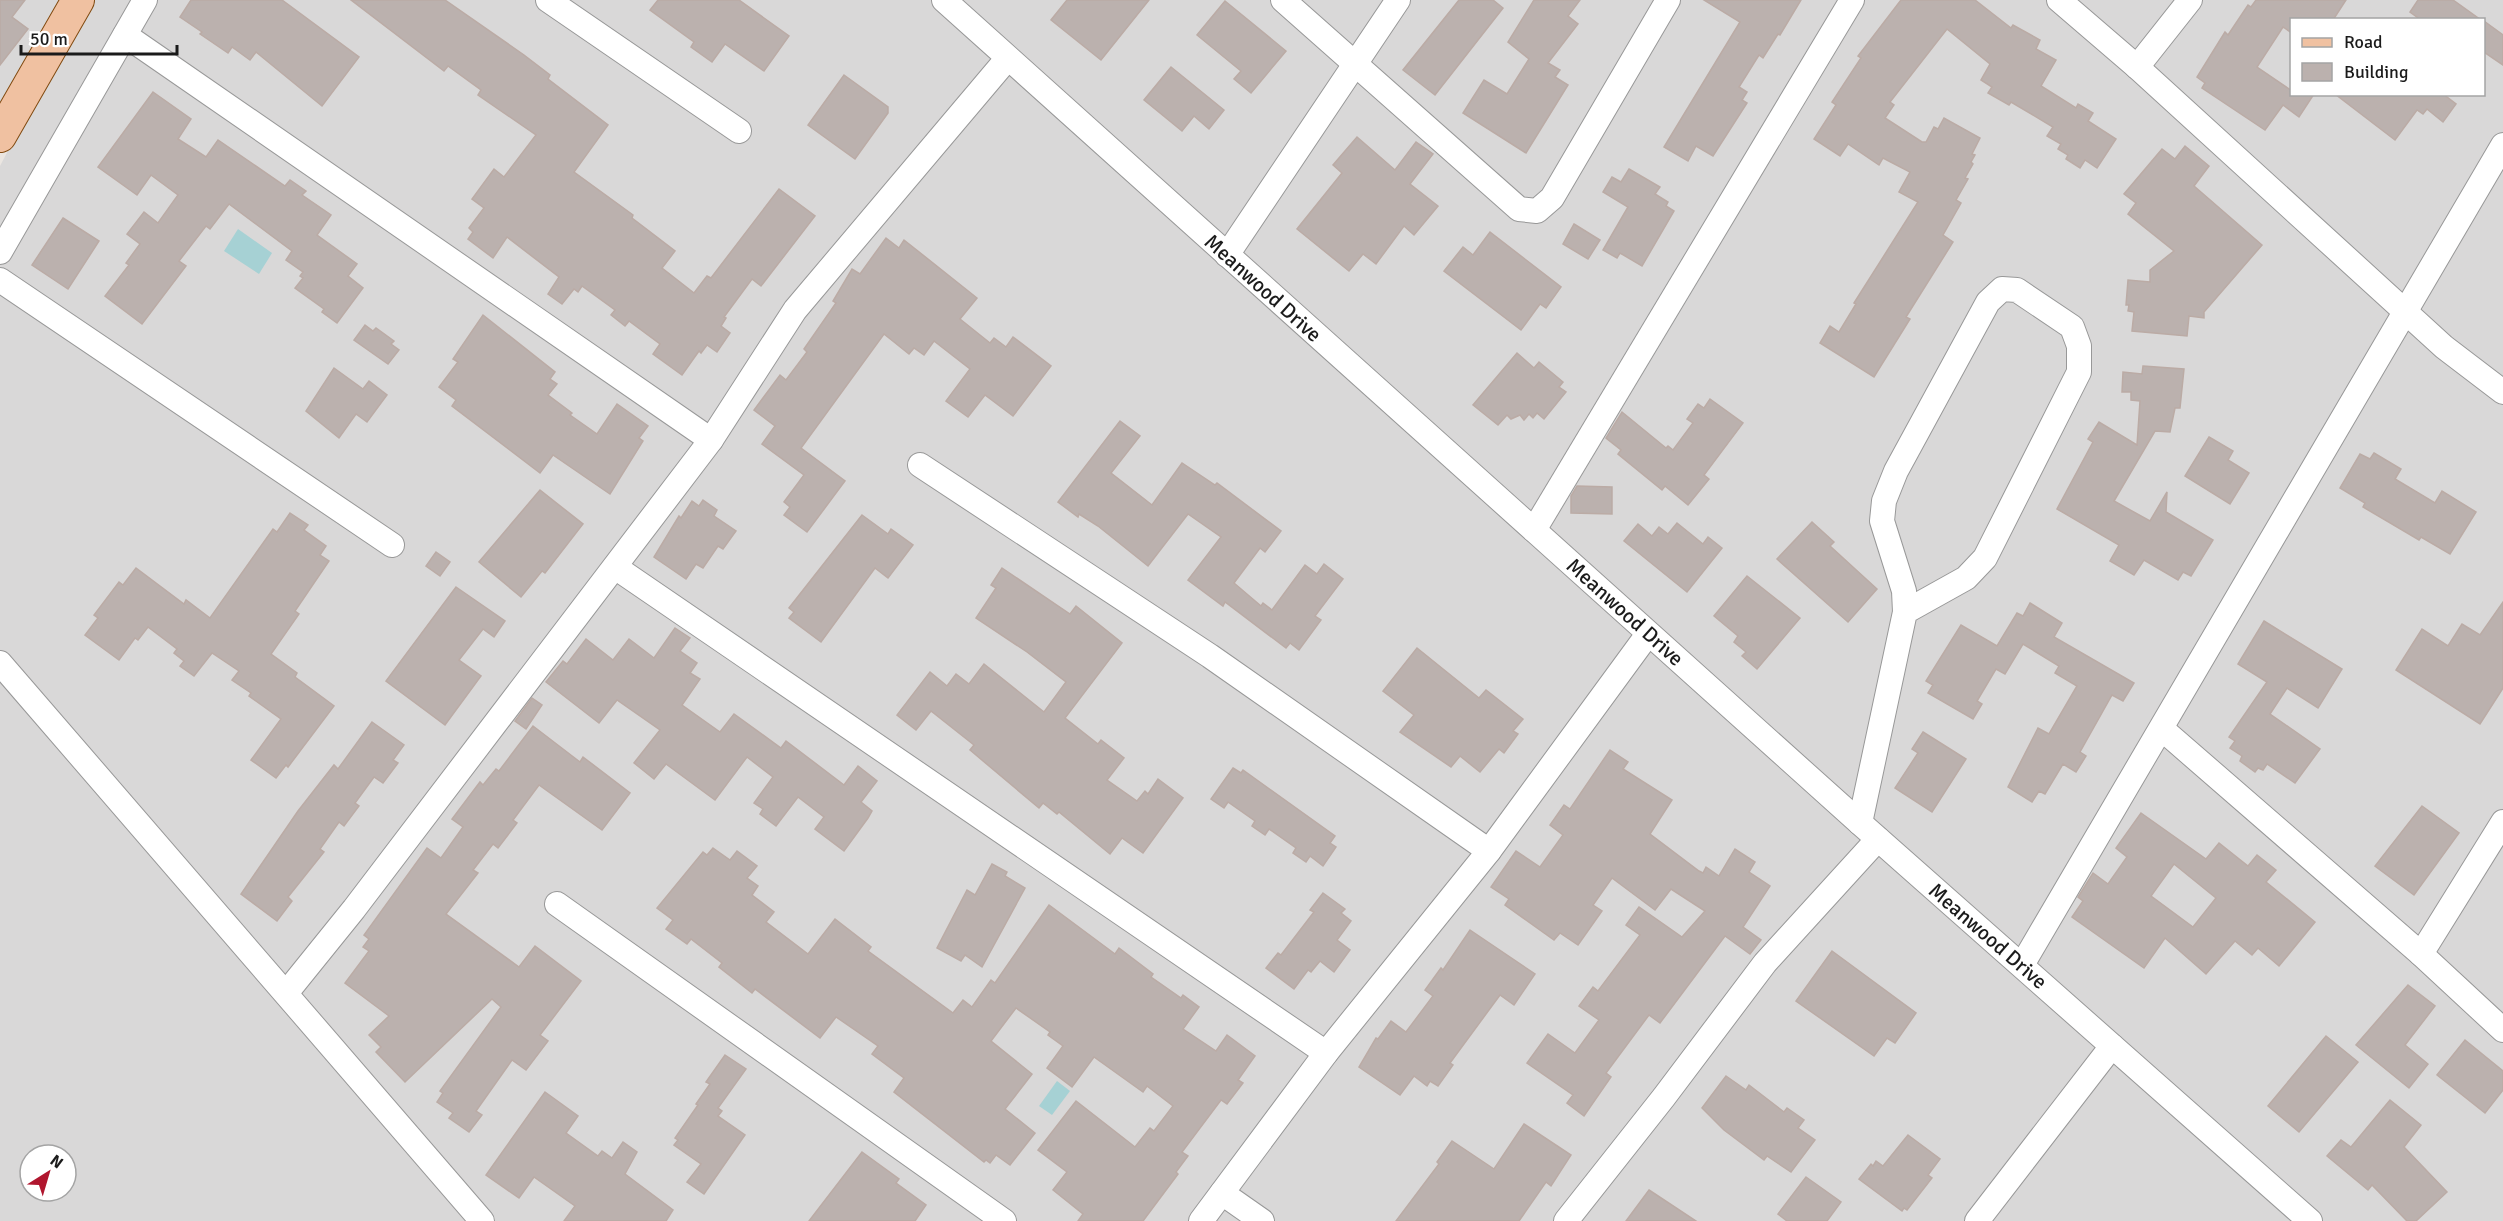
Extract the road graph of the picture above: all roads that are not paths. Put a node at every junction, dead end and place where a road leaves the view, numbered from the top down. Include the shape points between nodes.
1 (78, 0) edge
2 (146, 0) edge
3 (548, 0) edge
4 (944, 0) edge
5 (1283, 0) edge
6 (1398, 0) edge
7 (1668, 0) edge
8 (1852, 0) edge
9 (2059, 0) edge
10 (2190, 0) edge
11 (126, 35) junction
12 (1007, 58) junction
13 (1354, 65) junction
14 (2138, 67) junction
15 (738, 131) dead end
16 (0, 136) edge
17 (2503, 145) edge
18 (0, 252) edge
19 (1227, 255) junction
20 (0, 280) edge
21 (2404, 310) junction
22 (2503, 392) edge
23 (711, 440) junction
24 (920, 465) dead end
25 (1534, 530) junction
26 (392, 545) dead end
27 (615, 567) junction
28 (1905, 612) junction
29 (1648, 634) junction
30 (0, 663) edge
31 (2162, 729) junction
32 (2503, 822) edge
33 (1860, 823) junction
34 (1878, 839) junction
35 (1489, 851) junction
36 (557, 904) dead end
37 (2421, 954) junction
38 (2022, 965) junction
39 (286, 992) junction
40 (2503, 1030) edge
41 (2112, 1046) junction
42 (1326, 1053) junction
43 (1222, 1193) junction
44 (482, 1221) edge
45 (1004, 1221) edge
46 (1202, 1221) edge
47 (1262, 1221) edge
48 (1566, 1221) edge
49 (1977, 1221) edge
50 (2310, 1221) edge

1 - 16 main road
2 - 11 street
3 - 15 street
4 - 12 street, Meanwood Drive
5 - 13 street
6 - 13 street
7 - 13 street via 1552,198 1537,211 1519,209
8 - 25 street
9 - 14 street
10 - 14 street
11 - 18 street
11 - 23 street
12 - 19 street, Meanwood Drive
12 - 23 street via 795,310
13 - 19 street
14 - 21 street
17 - 21 street
19 - 25 street, Meanwood Drive
20 - 26 street
21 - 22 street
21 - 31 street
23 - 27 street
24 - 35 street via 1210,656
25 - 29 street, Meanwood Drive
27 - 39 street
27 - 42 street
28 - 28 street via 1904,591 1882,521 1884,501 1896,471 1988,302 2002,288 2017,290 2072,327 2079,346 2079,372 1985,558 1966,578
28 - 33 street
29 - 33 street, Meanwood Drive
29 - 35 street
30 - 39 street
31 - 37 street
31 - 38 street
32 - 37 street
33 - 34 street, Meanwood Drive
34 - 38 street, Meanwood Drive
34 - 48 street via 1765,963
35 - 42 street
36 - 45 street
37 - 40 street
38 - 41 street, Meanwood Drive
39 - 44 street
41 - 49 street
41 - 50 street, Meanwood Drive
42 - 43 street
43 - 46 street
43 - 47 street

